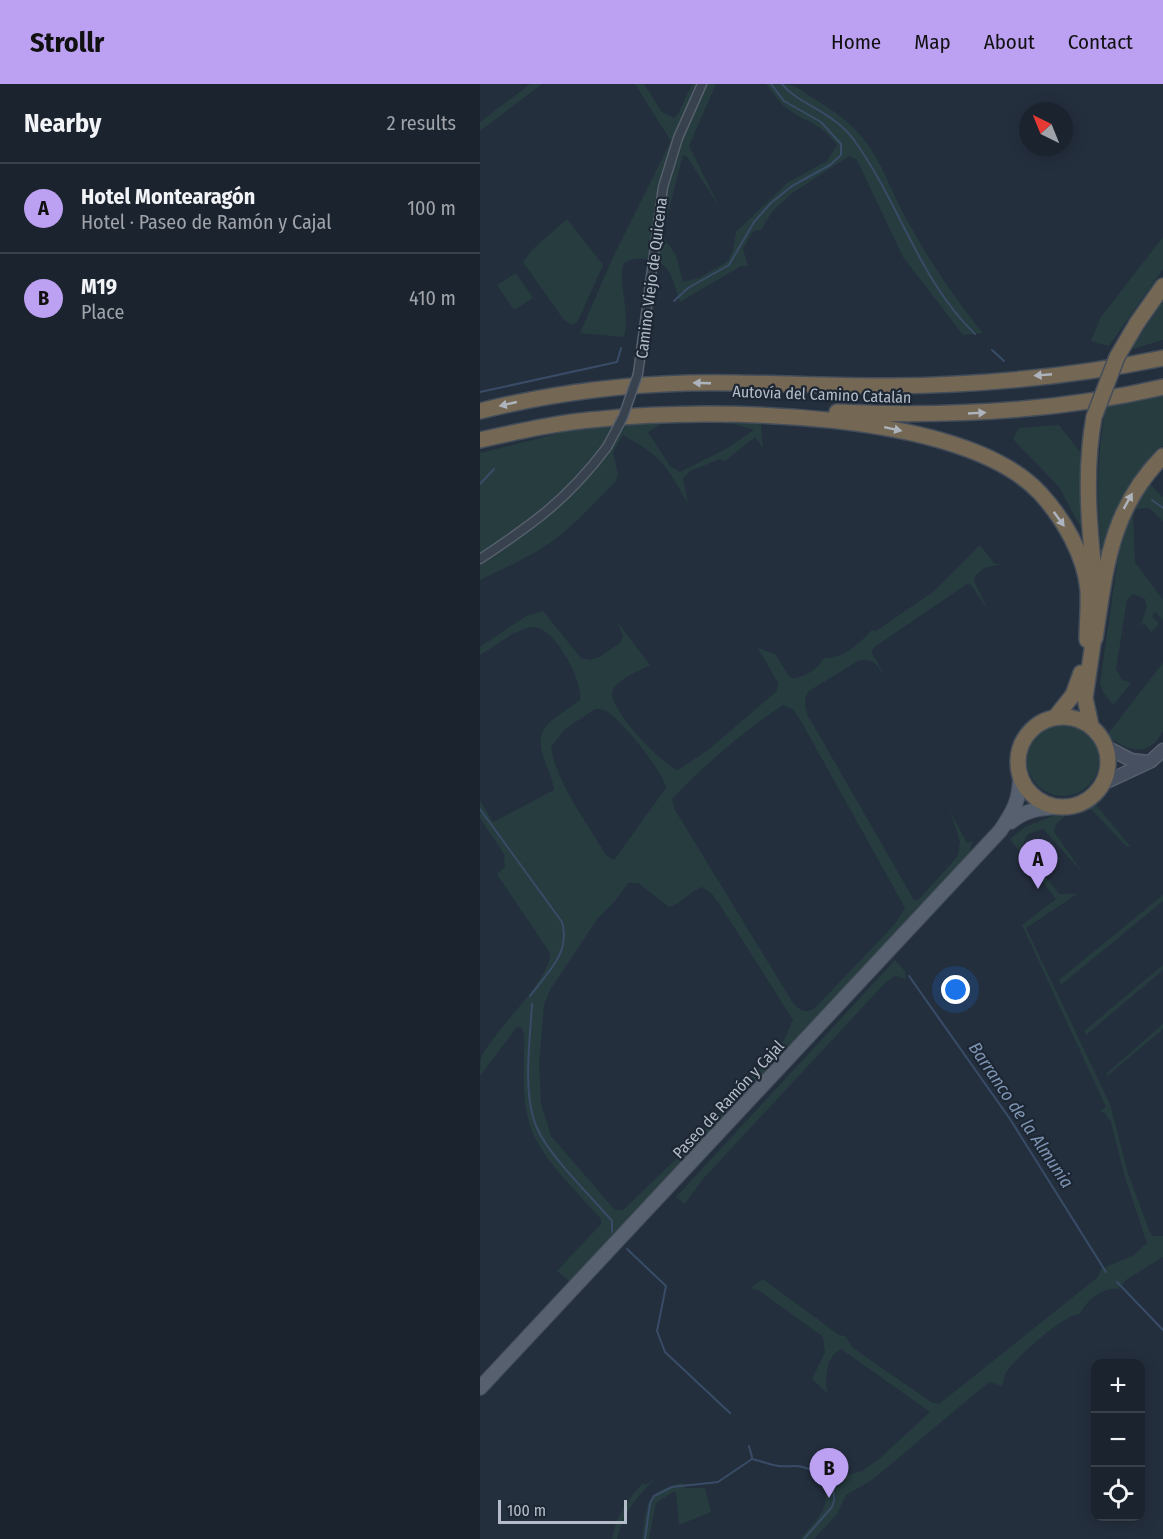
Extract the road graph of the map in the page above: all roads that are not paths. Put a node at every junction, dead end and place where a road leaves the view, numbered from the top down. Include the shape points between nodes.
1 (702, 84) edge
2 (1163, 286) edge
3 (1163, 352) edge
4 (1163, 358) edge
5 (1102, 370) junction
6 (1163, 387) edge
7 (480, 411) edge
8 (480, 440) edge
9 (1163, 456) edge
10 (480, 559) edge
11 (1091, 639) junction
12 (1079, 697) junction
13 (1057, 716) junction
14 (1091, 726) junction
15 (1106, 747) junction
16 (1163, 750) edge
17 (1151, 760) junction
18 (1020, 776) junction
19 (1102, 784) junction
20 (1059, 807) junction
21 (1000, 831) junction
22 (480, 1388) edge

1 - 10 street, Camino Viejo de Quicena, bridge via 678,138 663,187 638,374 623,417 606,447 570,494
2 - 11 highway, bridge via 1117,357 1094,417 1088,487 1096,591
3 - 5 highway
4 - 5 highway, Autovía del Camino Catalán
5 -> 7 highway, Autovía del Camino Catalán via 893,386 688,383 570,393
8 -> 6 highway, Autovía del Camino Catalán via 595,417 654,412 782,410 945,415 1018,411
8 -> 11 highway via 602,418 712,415 841,422 950,442 1020,476 1039,492 1067,528 1088,589
11 -> 9 highway via 1120,517 1135,489
11 - 12 highway
12 - 13 highway
12 - 14 highway
13 - 14 highway
13 - 18 highway via 1038,724 1022,742
14 - 15 highway
15 - 17 street via 1131,760
15 - 19 highway via 1109,760
16 - 17 street
17 - 19 street
18 - 20 highway via 1024,786 1039,800
18 - 21 main road via 1020,797
19 - 20 highway via 1084,802
20 - 21 main road via 1020,815
21 - 22 main road, Paseo de Ramón y Cajal

